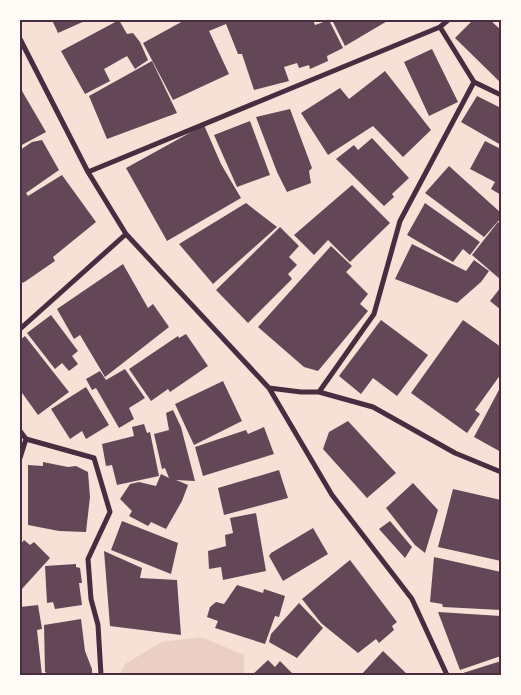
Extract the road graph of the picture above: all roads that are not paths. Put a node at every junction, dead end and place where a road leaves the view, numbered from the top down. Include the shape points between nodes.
1 (448, 20) edge
2 (440, 27) junction
3 (20, 39) edge
4 (474, 82) junction
5 (501, 95) edge
6 (88, 172) junction
7 (126, 234) junction
8 (20, 329) edge
9 (270, 388) junction
10 (318, 392) junction
11 (20, 431) edge
12 (26, 439) junction
13 (20, 458) edge
14 (501, 472) edge
15 (101, 675) edge
16 (447, 675) edge

1 - 2 street
2 - 4 street
2 - 6 street
3 - 6 street
4 - 5 street
4 - 10 street via 400,221 374,314
6 - 7 street
7 - 8 street
7 - 9 street
9 - 10 street
9 - 16 street via 332,495 412,599
10 - 14 street via 373,407 456,453
11 - 12 street
12 - 13 street
12 - 15 street via 94,458 110,512 88,558 91,599 98,625

